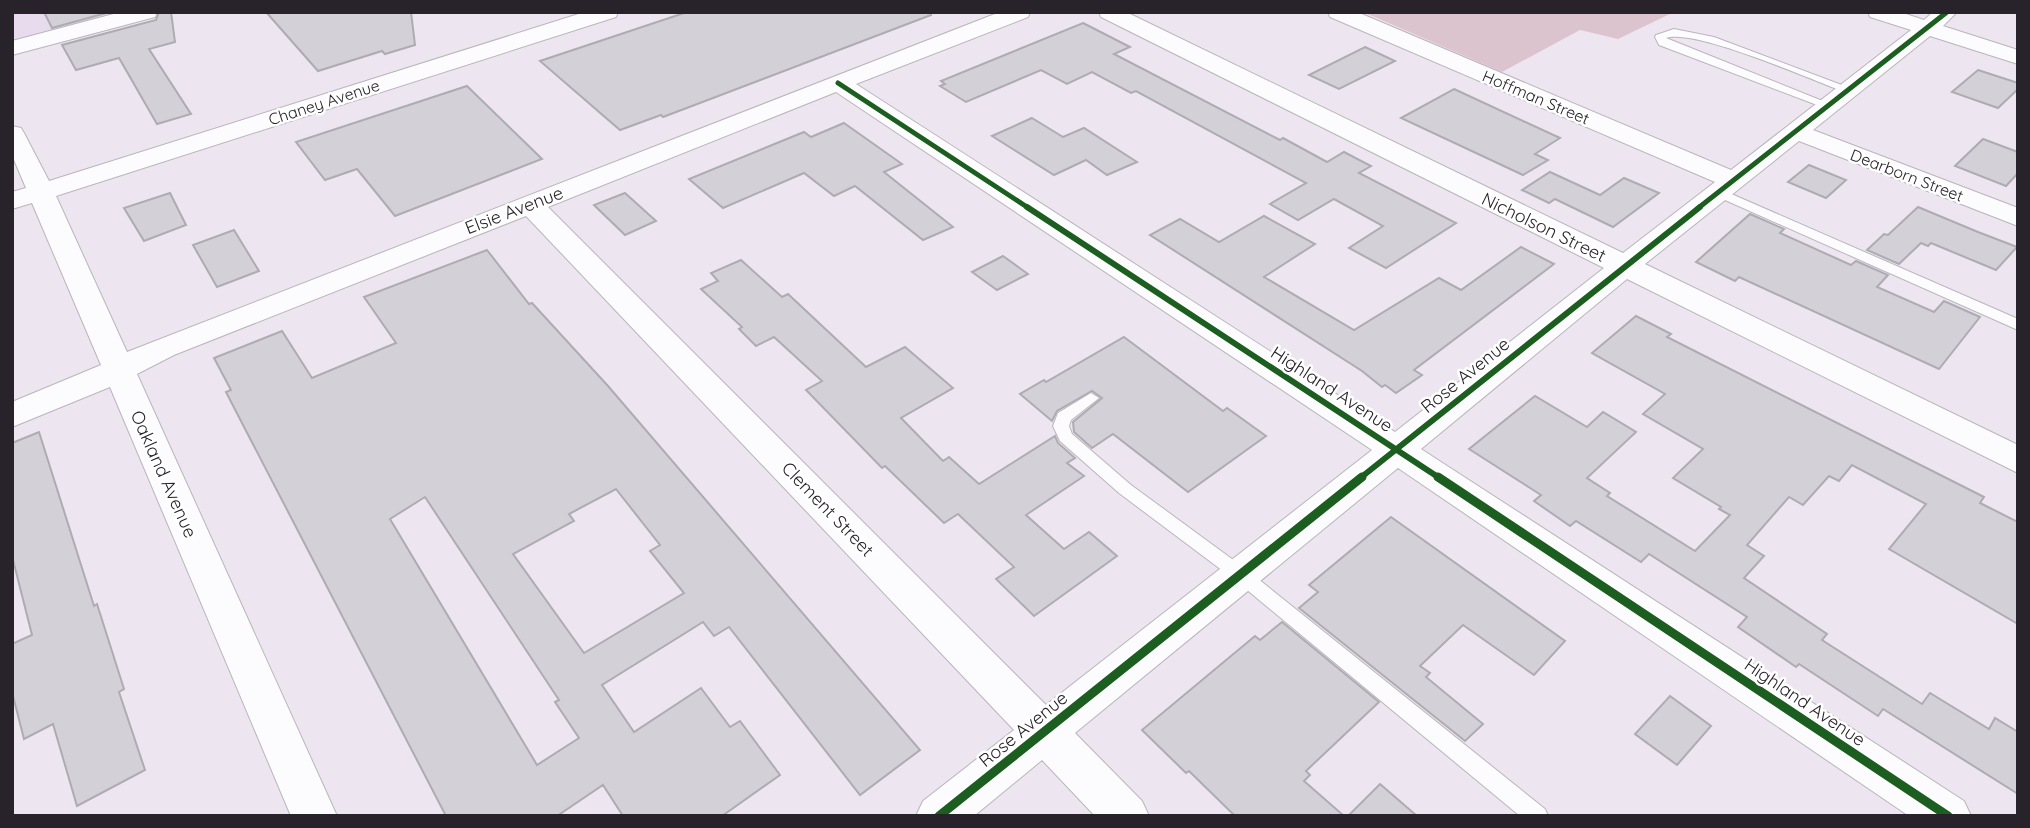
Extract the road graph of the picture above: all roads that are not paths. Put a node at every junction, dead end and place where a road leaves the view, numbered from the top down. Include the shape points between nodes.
1 (147, 12) edge
2 (608, 12) edge
3 (1020, 12) edge
4 (1109, 12) edge
5 (1338, 12) edge
6 (1878, 12) edge
7 (1937, 20) edge
8 (12, 48) edge
9 (2018, 57) edge
10 (838, 83) junction
11 (1839, 98) junction
12 (1797, 132) junction
13 (12, 133) edge
14 (1728, 187) junction
15 (26, 197) edge
16 (530, 204) junction
17 (2018, 218) edge
18 (1624, 267) junction
19 (2018, 325) edge
20 (117, 368) junction
21 (1091, 398) dead end
22 (12, 415) edge
23 (1398, 450) junction
24 (2018, 460) edge
25 (1241, 575) junction
26 (1045, 731) junction
27 (314, 816) edge
28 (939, 816) edge
29 (1126, 816) edge
30 (1537, 816) edge
31 (1948, 816) edge

1 - 8 street
2 - 15 street, Chaney Avenue
3 - 10 street, Elsie Avenue
4 - 18 street, Nicholson Street
5 - 14 street, Hoffman Street
6 - 7 street
7 - 9 street
7 - 11 street, Rose Avenue
10 - 16 street, Elsie Avenue
10 - 23 street, Highland Avenue
11 - 11 lane via 1710,39 1674,32 1660,37 1663,43
11 - 12 street, Rose Avenue
12 - 14 street, Rose Avenue
12 - 17 street, Dearborn Street
13 - 15 street, Oakland Avenue
14 - 18 street, Rose Avenue
14 - 19 lane
15 - 20 street, Oakland Avenue
16 - 20 street, Elsie Avenue
16 - 26 street, Clement Street
18 - 23 street, Rose Avenue
18 - 24 street, Nicholson Street
20 - 22 street, Elsie Avenue
20 - 27 street, Oakland Avenue
21 - 25 lane via 1064,417 1061,426 1066,437 1125,489
23 - 25 street, Rose Avenue
23 - 31 street, Highland Avenue
25 - 26 street, Rose Avenue
25 - 30 lane
26 - 28 street, Rose Avenue
26 - 29 street, Clement Street

